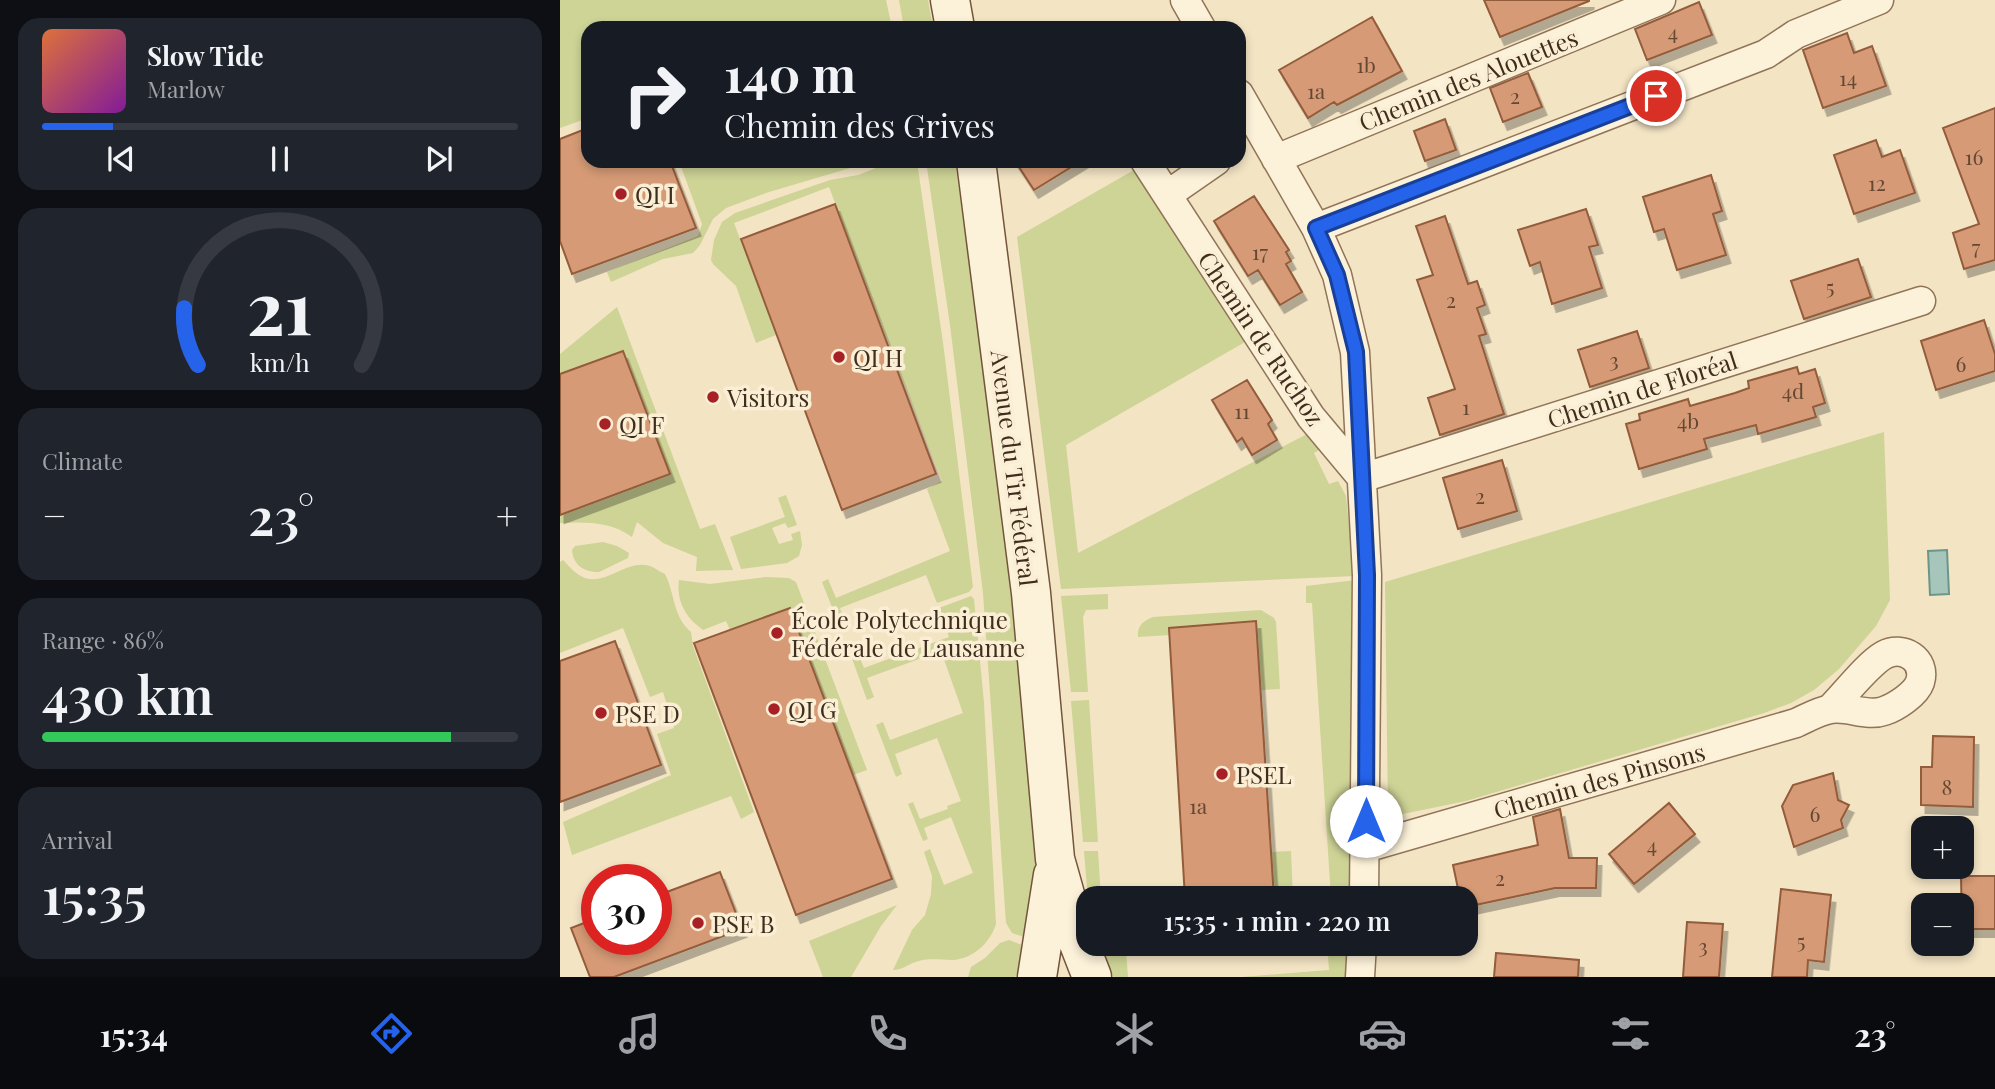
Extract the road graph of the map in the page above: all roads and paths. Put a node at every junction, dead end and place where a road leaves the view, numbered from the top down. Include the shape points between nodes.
1 (950, 0) edge
2 (1185, 0) edge
3 (1661, 0) edge
4 (1880, 0) edge
5 (953, 21) edge
6 (1197, 21) edge
7 (1250, 138) edge
8 (1276, 159) junction
9 (976, 168) edge
10 (1150, 168) edge
11 (1206, 168) edge
12 (1167, 195) junction
13 (1316, 228) junction
14 (1921, 301) dead end
15 (1362, 478) junction
16 (1831, 708) dead end
17 (1366, 848) junction
18 (1055, 859) junction
19 (1364, 886) edge
20 (1361, 956) edge
21 (1037, 977) edge
22 (1092, 977) edge
23 (1360, 977) edge

1 - 5 main road
2 - 6 street
3 - 8 street, Chemin des Alouettes
4 - 13 street via 1796,34 1766,54
7 - 8 street, Chemin de Ruchoz
8 - 13 street, Chemin de Ruchoz
9 - 18 main road, Avenue du Tir Fédéral via 1031,593
10 - 12 street, Chemin de Ruchoz
11 - 12 street
12 - 15 street, Chemin de Ruchoz via 1311,417
13 - 15 street, Chemin de Ruchoz via 1337,275 1356,352
14 - 15 street, Chemin de Floréal
15 - 17 street, Chemin de Ruchoz via 1367,575
16 - 17 street, Chemin des Pinsons via 1796,723
17 - 19 street, Chemin de Ruchoz
18 - 21 main road, Avenue du Tir Fédéral
18 - 22 main road, Avenue du Tir Fédéral
20 - 23 street

